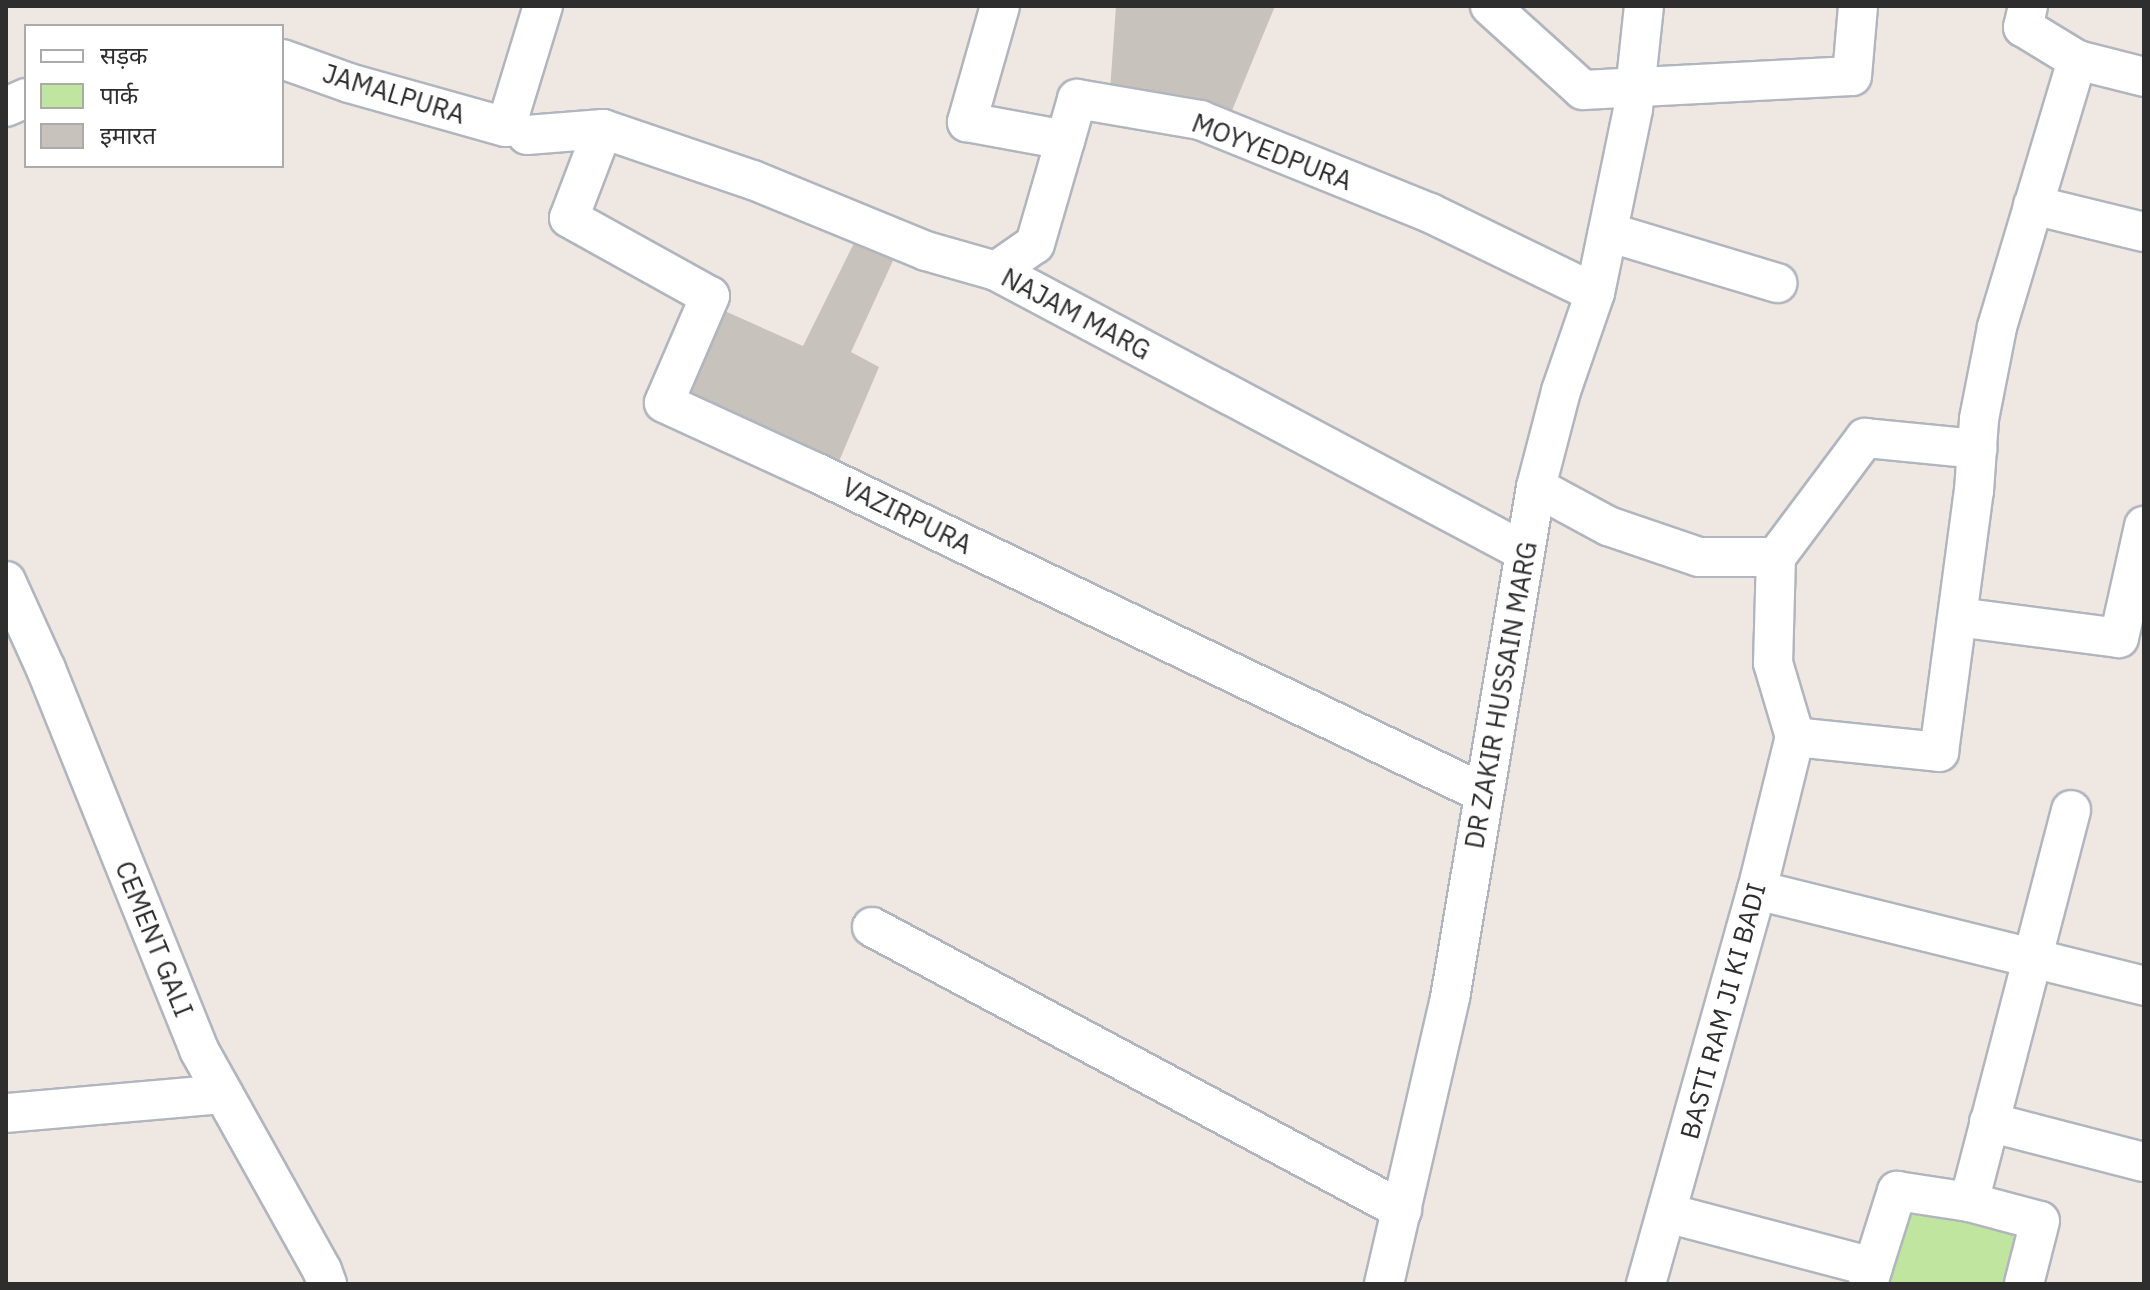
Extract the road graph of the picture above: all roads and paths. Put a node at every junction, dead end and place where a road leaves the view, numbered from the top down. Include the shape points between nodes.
1 (543, 6) edge
2 (1000, 6) edge
3 (1490, 6) edge
4 (1644, 6) edge
5 (1858, 6) edge
6 (2028, 6) edge
7 (284, 60) edge
8 (2077, 60) junction
9 (2144, 77) edge
10 (1634, 98) junction
11 (603, 129) junction
12 (517, 131) junction
13 (1065, 140) junction
14 (2033, 205) junction
15 (1608, 232) junction
16 (2144, 232) edge
17 (996, 271) junction
18 (1777, 283) dead end
19 (1595, 293) junction
20 (1977, 449) junction
21 (1536, 487) junction
22 (2144, 526) edge
23 (1525, 552) junction
24 (1776, 557) junction
25 (6, 581) edge
26 (1958, 617) junction
27 (1795, 737) junction
28 (1483, 793) junction
29 (2071, 810) dead end
30 (1757, 890) junction
31 (872, 927) dead end
32 (2030, 958) junction
33 (2144, 986) edge
34 (223, 1094) junction
35 (6, 1113) edge
36 (1989, 1122) junction
37 (2144, 1162) edge
38 (1969, 1202) junction
39 (1402, 1210) junction
40 (1667, 1213) junction
41 (1871, 1276) edge
42 (327, 1284) edge
43 (1384, 1284) edge
44 (1646, 1284) edge
45 (2024, 1284) edge

1 - 12 street
2 - 13 street via 967,122
3 - 10 street via 1583,90
4 - 10 street, DR ZAKIR HUSSAIN MARG
5 - 10 street via 1852,76
6 - 8 street via 2023,27
7 - 12 street, JAMALPURA
8 - 9 street
8 - 14 street
10 - 15 street, DR ZAKIR HUSSAIN MARG
11 - 12 street
11 - 17 street, NAJAM MARG via 753,180 926,251
11 - 28 street, VAZIRPURA via 569,218 710,296 664,403
13 - 17 street, MOYYEDPURA via 1035,244
13 - 19 street, MOYYEDPURA via 1077,99 1200,120 1430,213
14 - 16 street
14 - 20 street via 1997,327
15 - 18 street
15 - 19 street, DR ZAKIR HUSSAIN MARG
17 - 23 street, NAJAM MARG
19 - 21 street, DR ZAKIR HUSSAIN MARG via 1561,391
20 - 24 street via 1865,438
20 - 26 street
21 - 23 street, DR ZAKIR HUSSAIN MARG
21 - 24 street via 1608,526 1699,557
22 - 26 street via 2119,638
23 - 28 street, DR ZAKIR HUSSAIN MARG
24 - 27 street via 1773,663
25 - 34 street, CEMENT GALI via 199,1050
26 - 27 street via 1939,752
27 - 30 street, BASTI RAM JI KI BADI
28 - 39 street, DR ZAKIR HUSSAIN MARG via 1450,998
29 - 32 street
30 - 32 street
30 - 40 street, BASTI RAM JI KI BADI
31 - 39 street
32 - 33 street
32 - 36 street
34 - 35 street
34 - 42 street, CEMENT GALI
36 - 37 street
36 - 38 street
38 - 41 street via 1897,1191
38 - 45 street via 2040,1221
39 - 43 street, DR ZAKIR HUSSAIN MARG
40 - 41 street
40 - 44 street, BASTI RAM JI KI BADI

